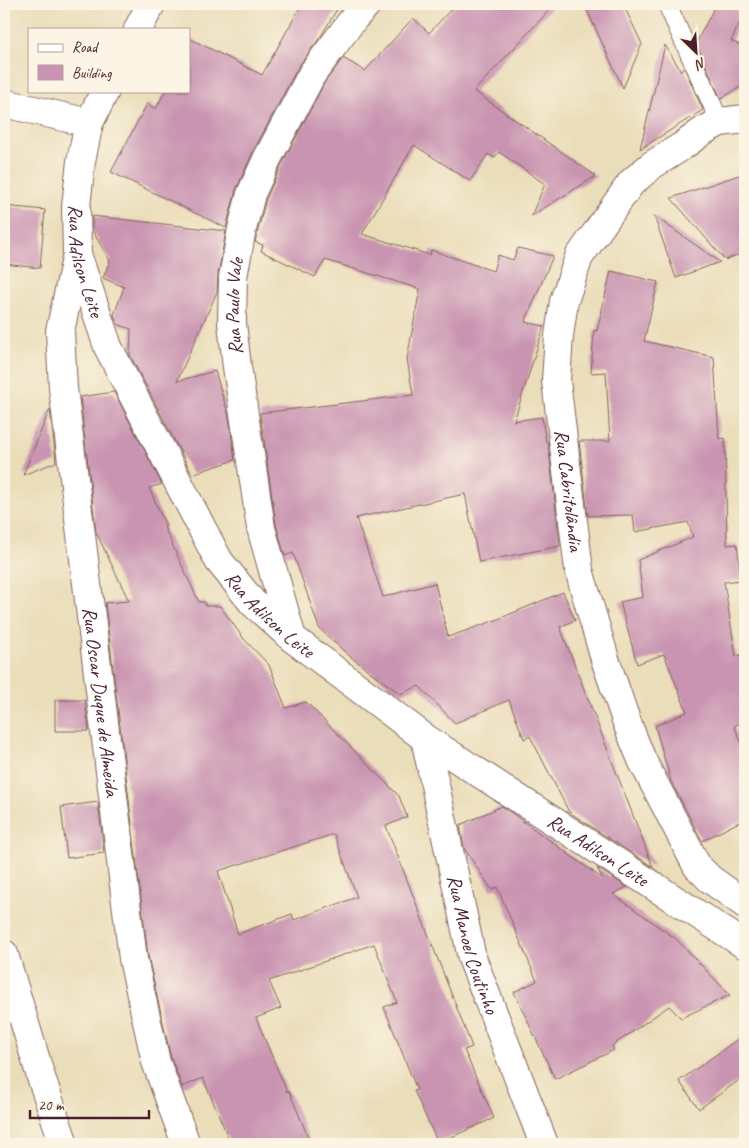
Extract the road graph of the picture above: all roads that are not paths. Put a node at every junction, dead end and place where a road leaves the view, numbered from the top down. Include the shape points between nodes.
1 (151, 4) edge
2 (367, 4) edge
3 (666, 4) edge
4 (139, 28) edge
5 (104, 92) edge
6 (4, 103) edge
7 (733, 120) edge
8 (89, 123) junction
9 (77, 254) junction
10 (292, 638) junction
11 (425, 738) junction
12 (745, 904) edge
13 (745, 945) edge
14 (4, 954) edge
15 (64, 1144) edge
16 (186, 1144) edge
17 (544, 1144) edge

1 - 4 street
2 - 10 street, Rua Paulo Vale via 312,74 267,159 252,194 233,277 232,324 261,528
3 - 7 lane
5 - 8 street, Rua Adilson Leite
6 - 8 street
7 - 12 street, Rua Cabritolândia via 652,165 631,182 579,257 564,301 556,381 580,570 627,723 642,760 697,866
8 - 9 street, Rua Adilson Leite via 76,207
9 - 10 street, Rua Adilson Leite via 108,347 219,561 253,603
9 - 16 street, Rua Oscar Duque de Almeida via 60,331 63,388 126,914 156,1062
10 - 11 street, Rua Adilson Leite
11 - 13 street, Rua Adilson Leite
11 - 17 street, Rua Manoel Coutinho via 472,958
14 - 15 street

